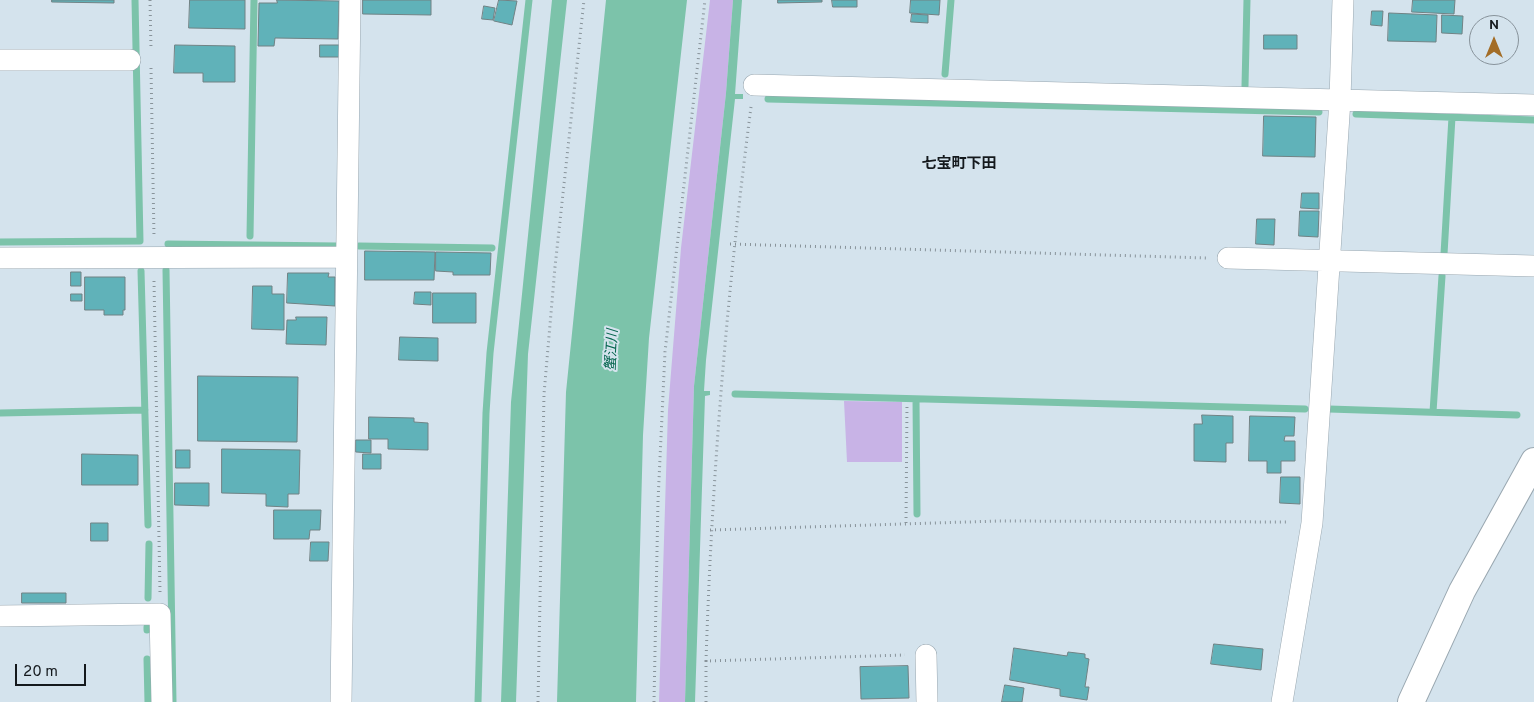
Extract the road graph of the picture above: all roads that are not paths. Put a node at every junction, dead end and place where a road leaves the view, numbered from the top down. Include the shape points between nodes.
1 (350, 0) edge
2 (1343, 0) edge
3 (0, 60) edge
4 (130, 60) dead end
5 (754, 85) road end
6 (1340, 100) junction
7 (1534, 105) edge
8 (346, 257) junction
9 (0, 258) edge
10 (1228, 258) road end
11 (1329, 262) junction
12 (1534, 266) edge
13 (1534, 461) edge
14 (0, 616) edge
15 (926, 655) road end
16 (162, 702) edge
17 (341, 702) edge
18 (927, 702) edge
19 (1282, 702) edge
20 (1411, 702) edge

1 - 8 street
2 - 6 street
3 - 4 street
5 - 6 street
6 - 7 street
6 - 11 street
8 - 9 street
8 - 17 street
10 - 11 street
11 - 12 street
11 - 19 street via 1312,523
13 - 20 street via 1462,591
14 - 16 street via 160,614
15 - 18 street

